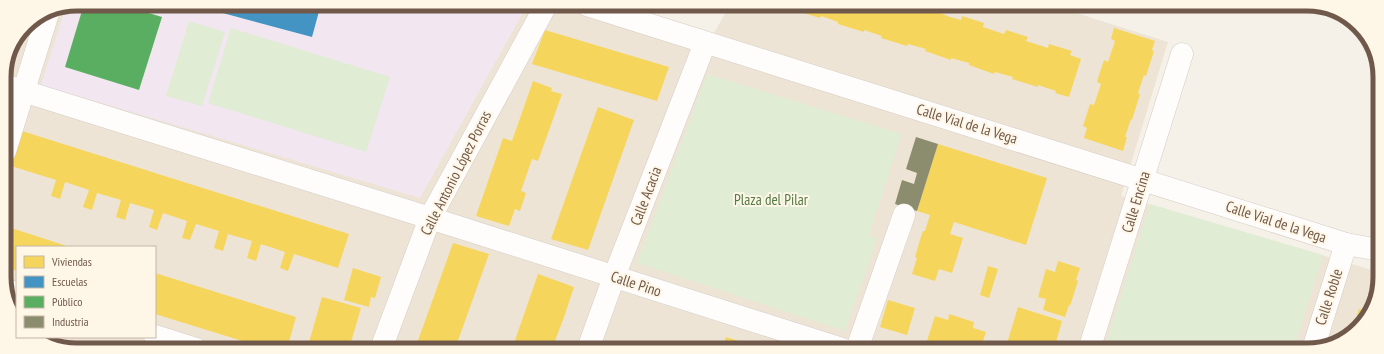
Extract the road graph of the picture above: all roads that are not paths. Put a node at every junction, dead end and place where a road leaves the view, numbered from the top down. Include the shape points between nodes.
1 (542, 11) edge
2 (606, 11) edge
3 (45, 20) edge
4 (705, 43) junction
5 (1182, 54) dead end
6 (14, 88) edge
7 (11, 109) edge
8 (1143, 180) junction
9 (904, 215) dead end
10 (430, 218) junction
11 (1346, 244) junction
12 (1373, 249) edge
13 (614, 277) junction
14 (156, 336) edge
15 (796, 342) edge
16 (177, 343) edge
17 (383, 343) edge
18 (590, 343) edge
19 (859, 343) edge
20 (1091, 343) edge
21 (1315, 343) edge

1 - 10 street, Calle Antonio López Porras
2 - 4 street, Calle Vial de la Vega
3 - 6 street
4 - 8 street, Calle Vial de la Vega
4 - 13 street, Calle Acacia
5 - 8 street, Calle Encina
6 - 7 street
6 - 10 street, Calle Pino
8 - 11 street, Calle Vial de la Vega
8 - 20 street, Calle Encina
9 - 19 street
10 - 13 street, Calle Pino
10 - 17 street, Calle Antonio López Porras
11 - 12 street, Calle Vial de la Vega
11 - 21 street, Calle Roble
13 - 15 street, Calle Pino
13 - 18 street, Calle Acacia
14 - 16 street

